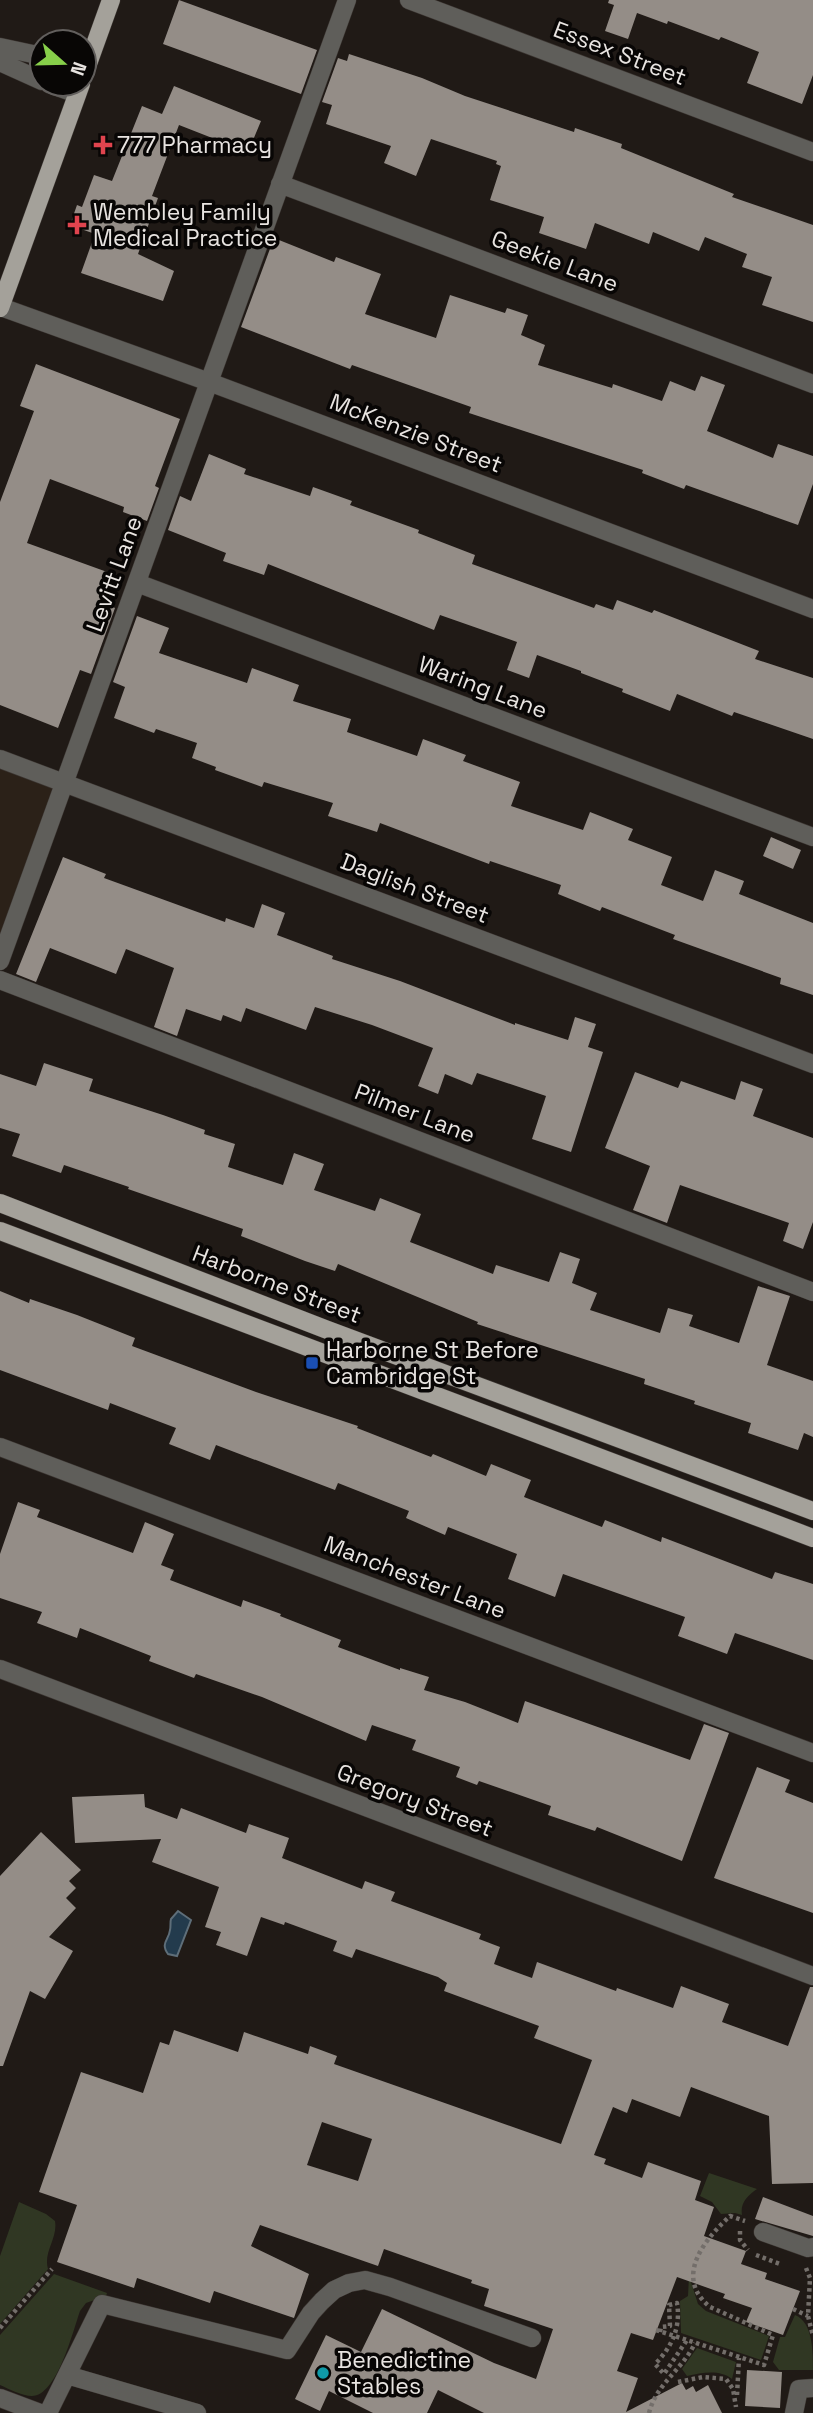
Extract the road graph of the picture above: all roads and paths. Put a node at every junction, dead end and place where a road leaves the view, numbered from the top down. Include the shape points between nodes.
1 (111, 0) edge
2 (347, 0) edge
3 (409, 0) edge
4 (98, 35) edge
5 (0, 47) edge
6 (28, 53) edge
7 (0, 62) edge
8 (28, 75) edge
9 (75, 98) edge
10 (813, 152) edge
11 (280, 184) junction
12 (0, 307) edge
13 (209, 382) junction
14 (813, 384) edge
15 (137, 583) junction
16 (813, 609) edge
17 (0, 759) edge
18 (64, 783) junction
19 (813, 837) edge
20 (0, 961) edge
21 (0, 980) edge
22 (813, 1064) edge
23 (0, 1203) edge
24 (0, 1231) edge
25 (813, 1292) edge
26 (0, 1447) edge
27 (813, 1511) edge
28 (813, 1538) edge
29 (0, 1669) edge
30 (813, 1753) edge
31 (813, 1976) edge
32 (744, 2220) junction
33 (760, 2228) joint
34 (813, 2247) edge
35 (798, 2265) dead end
36 (790, 2266) dead end
37 (52, 2269) dead end
38 (793, 2309) dead end
39 (808, 2316) junction
40 (0, 2328) edge
41 (674, 2336) junction
42 (813, 2336) edge
43 (532, 2338) dead end
44 (687, 2340) junction
45 (695, 2343) junction
46 (740, 2358) junction
47 (67, 2375) junction
48 (678, 2382) dead end
49 (813, 2388) edge
50 (0, 2399) edge
51 (735, 2410) edge
52 (40, 2413) edge
53 (48, 2413) edge
54 (197, 2413) edge
55 (649, 2413) edge
56 (794, 2413) edge

1 - 4 main road
2 - 11 street, Levitt Lane
3 - 10 street, Essex Street
5 - 6 street
7 - 8 street
9 - 12 main road
11 - 13 street, Levitt Lane
11 - 14 street, Geekie Lane
12 - 13 street, McKenzie Street
13 - 15 street, Levitt Lane
13 - 16 street, McKenzie Street
15 - 18 street, Levitt Lane
15 - 19 street, Waring Lane
17 - 18 street, Daglish Street
18 - 20 street, Levitt Lane
18 - 22 street, Daglish Street
21 - 25 street, Pilmer Lane
23 - 27 main road, Harborne Street
24 - 28 main road, Harborne Street
26 - 30 street, Manchester Lane
29 - 31 street, Gregory Street
32 - 33 path
32 - 36 path via 739,2236 744,2246 762,2258
32 - 46 path via 730,2216 712,2233 693,2272 698,2294 710,2307 773,2335 764,2365
33 - 34 street
35 - 39 path via 809,2275
37 - 40 path
38 - 39 path
39 - 42 path
41 - 41 path via 658,2331 670,2326 669,2305 677,2303
41 - 44 path
41 - 44 path via 655,2364 664,2374
43 - 47 street via 365,2280 349,2283 321,2301 287,2350 102,2304
44 - 45 path
45 - 46 path
45 - 55 path via 657,2391
46 - 51 path
47 - 53 street
47 - 54 street
48 - 51 path via 726,2379 733,2389
49 - 56 street via 799,2389
50 - 52 street

